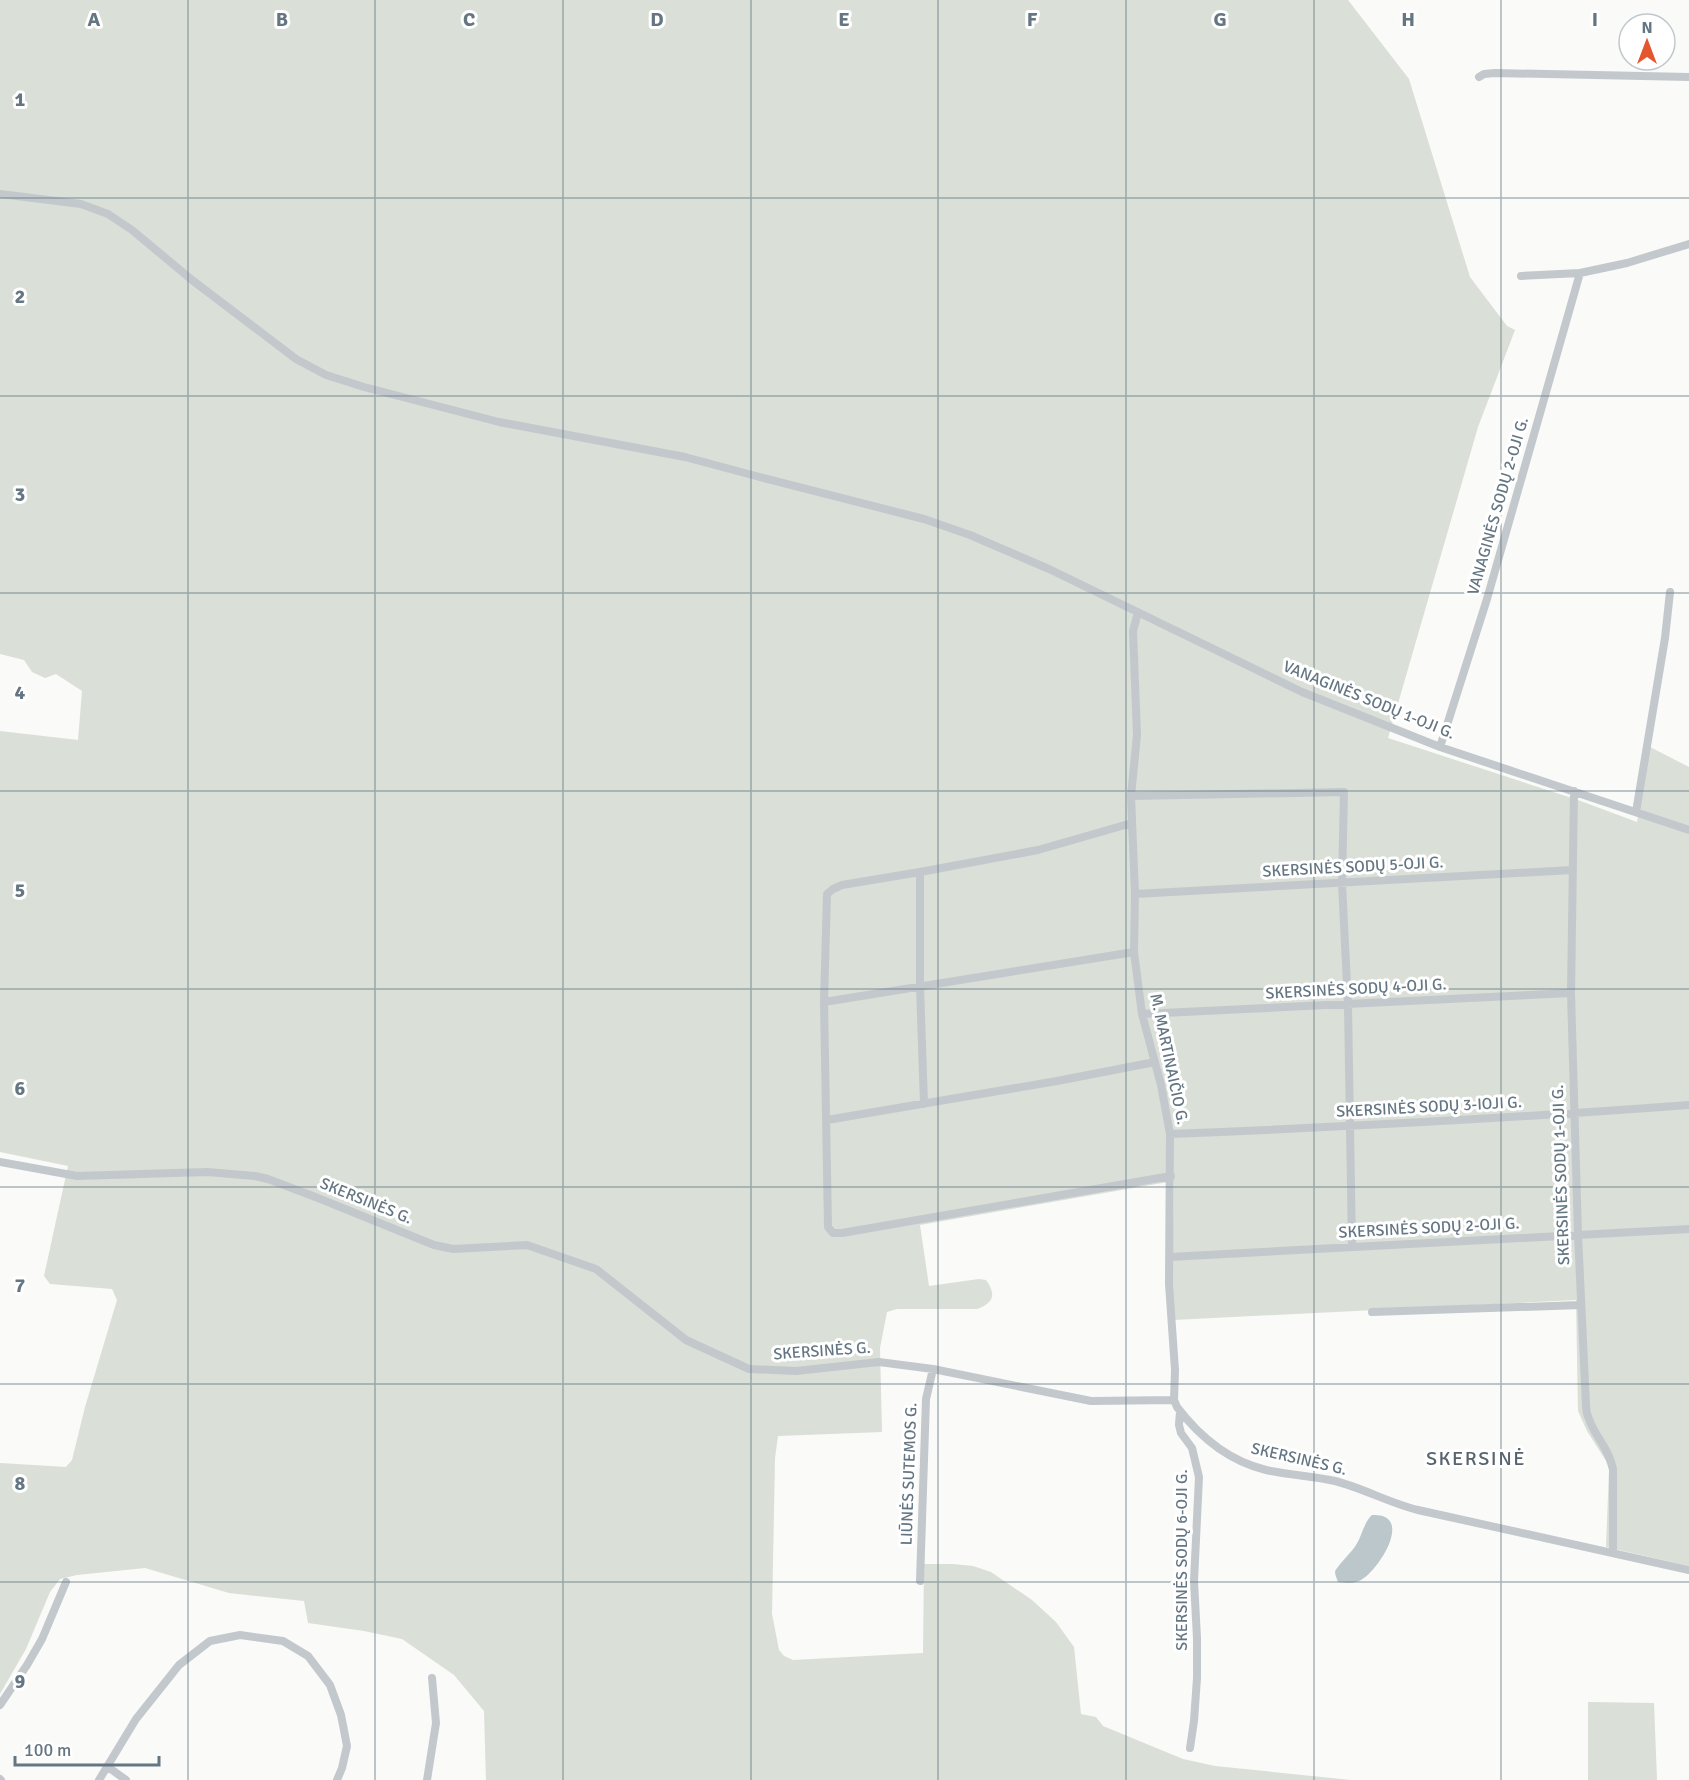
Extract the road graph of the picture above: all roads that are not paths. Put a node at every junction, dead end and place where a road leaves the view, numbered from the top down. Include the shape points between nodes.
1 (1479, 77) dead end
2 (1689, 77) edge
3 (0, 194) edge
4 (1689, 244) edge
5 (1580, 273) junction
6 (1521, 276) dead end
7 (1670, 592) dead end
8 (1138, 612) junction
9 (1440, 747) junction
10 (1574, 791) junction
11 (1131, 796) junction
12 (1636, 812) junction
13 (1132, 823) junction
14 (1689, 830) edge
15 (1572, 870) junction
16 (920, 872) junction
17 (1342, 884) junction
18 (1135, 894) junction
19 (1134, 952) junction
20 (920, 986) junction
21 (1572, 993) junction
22 (824, 1002) junction
23 (1348, 1005) junction
24 (1142, 1014) junction
25 (1155, 1062) junction
26 (924, 1104) junction
27 (1689, 1105) edge
28 (1575, 1114) junction
29 (827, 1120) junction
30 (1351, 1127) junction
31 (1170, 1134) junction
32 (0, 1162) edge
33 (1171, 1176) junction
34 (1689, 1229) edge
35 (1578, 1235) junction
36 (1352, 1247) junction
37 (1170, 1257) junction
38 (1581, 1305) junction
39 (1372, 1312) dead end
40 (933, 1370) junction
41 (1174, 1400) junction
42 (1180, 1412) junction
43 (1613, 1552) junction
44 (1689, 1570) edge
45 (920, 1581) dead end
46 (66, 1582) dead end
47 (432, 1678) dead end
48 (0, 1705) edge
49 (1190, 1748) dead end
50 (108, 1767) junction
51 (99, 1780) edge
52 (126, 1780) edge
53 (337, 1780) edge
54 (427, 1780) edge

1 - 2 street via 1495,73
3 - 8 street, VANAGINĖS SODŲ 1-OJI G. via 81,204 108,214 296,359 326,375 499,422 685,457 924,519 1049,569
4 - 5 street
5 - 6 street
5 - 9 street, VANAGINĖS SODŲ 2-OJI G. via 1487,599
7 - 12 street
8 - 9 street, VANAGINĖS SODŲ 1-OJI G. via 1302,692
8 - 11 street via 1133,631 1137,735
9 - 10 street, VANAGINĖS SODŲ 1-OJI G.
10 - 12 street, VANAGINĖS SODŲ 1-OJI G.
10 - 15 street, SKERSINĖS SODŲ 1-OJI G.
11 - 13 street, M. MARTINAIČIO G.
11 - 17 street via 1344,792
12 - 14 street, VANAGINĖS SODŲ 1-OJI G.
13 - 16 street via 1038,850
13 - 18 street, M. MARTINAIČIO G.
15 - 17 street, SKERSINĖS SODŲ 5-OJI G.
15 - 21 street, SKERSINĖS SODŲ 1-OJI G.
16 - 20 street
16 - 22 street via 842,885 827,894
17 - 18 street, SKERSINĖS SODŲ 5-OJI G.
17 - 23 street
18 - 19 street, M. MARTINAIČIO G.
19 - 20 street
19 - 24 street, M. MARTINAIČIO G.
20 - 22 street
20 - 26 street
21 - 23 street, SKERSINĖS SODŲ 4-OJI G.
21 - 28 street, SKERSINĖS SODŲ 1-OJI G.
22 - 29 street
23 - 24 street, SKERSINĖS SODŲ 4-OJI G.
23 - 30 street
24 - 25 street, M. MARTINAIČIO G.
25 - 26 street
25 - 31 street, M. MARTINAIČIO G.
26 - 29 street
27 - 28 street, SKERSINĖS SODŲ 3-IOJI G.
28 - 30 street, SKERSINĖS SODŲ 3-IOJI G.
28 - 35 street, SKERSINĖS SODŲ 1-OJI G.
29 - 33 street via 828,1227 833,1233
30 - 31 street, SKERSINĖS SODŲ 3-IOJI G.
30 - 36 street
31 - 33 street, M. MARTINAIČIO G.
32 - 40 street, SKERSINĖS G. via 77,1176 207,1172 268,1179 434,1245 453,1250 527,1245 596,1269 686,1340 749,1370 796,1371 879,1362
33 - 37 street, M. MARTINAIČIO G.
34 - 35 street, SKERSINĖS SODŲ 2-OJI G.
35 - 36 street, SKERSINĖS SODŲ 2-OJI G.
35 - 38 street, SKERSINĖS SODŲ 1-OJI G.
36 - 37 street, SKERSINĖS SODŲ 2-OJI G.
37 - 41 street, M. MARTINAIČIO G.
38 - 39 street
38 - 43 street, SKERSINĖS SODŲ 1-OJI G. via 1588,1418 1605,1445 1613,1469
40 - 41 street, SKERSINĖS G. via 1091,1401
40 - 45 street, LIŪNĖS SUTEMOS G. via 926,1399
41 - 42 street, SKERSINĖS G.
42 - 43 street, SKERSINĖS G. via 1224,1453 1265,1470 1335,1481 1400,1506
42 - 49 street, SKERSINĖS SODŲ 6-OJI G. via 1179,1425 1192,1448 1199,1477 1194,1581 1197,1672
43 - 44 street, SKERSINĖS G.
46 - 48 street via 42,1639
47 - 54 street via 436,1724
50 - 51 street
50 - 52 street
50 - 53 street via 136,1719 178,1665 210,1641 240,1635 283,1641 308,1656 330,1685 347,1746

